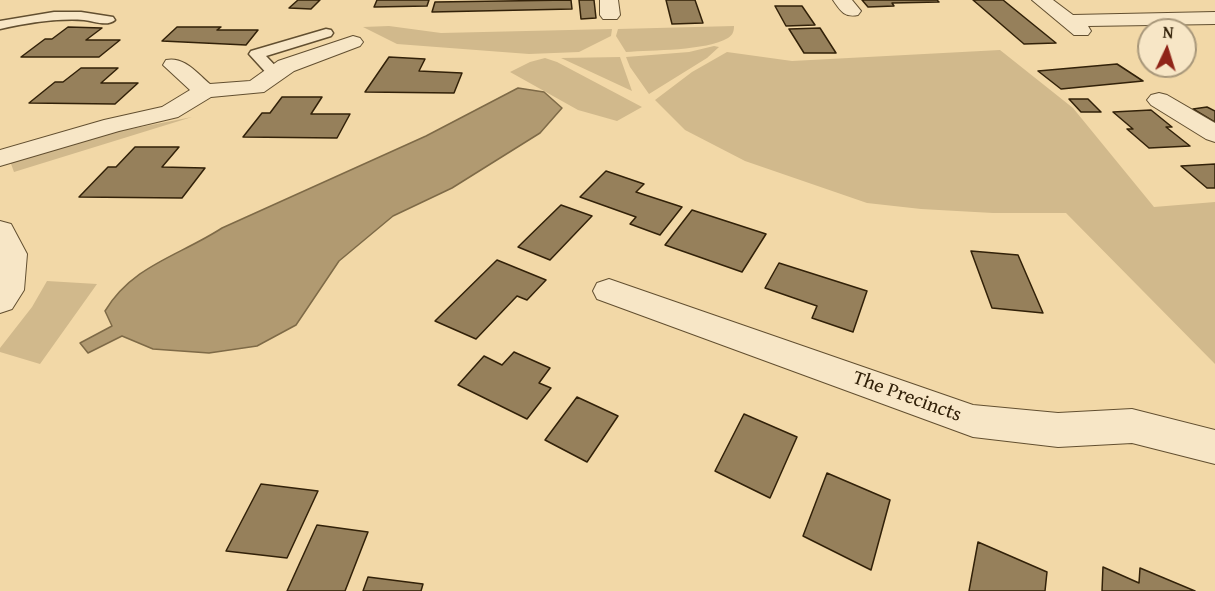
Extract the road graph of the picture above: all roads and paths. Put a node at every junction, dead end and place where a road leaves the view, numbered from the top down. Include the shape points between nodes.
1 (1041, 0) edge
2 (1215, 18) edge
3 (108, 20) dead end
4 (0, 26) edge
5 (326, 33) dead end
6 (353, 42) dead end
7 (174, 65) dead end
8 (275, 74) junction
9 (205, 91) junction
10 (1159, 100) dead end
11 (1215, 134) edge
12 (0, 158) edge
13 (0, 231) edge
14 (607, 291) dead end
15 (0, 301) edge
16 (1215, 447) edge

1 - 2 street via 1075,26
3 - 4 lane via 85,14
5 - 8 lane via 256,54
6 - 8 street via 286,66
7 - 9 street
8 - 9 street via 256,87
9 - 12 street via 170,112
10 - 11 street
13 - 15 street via 12,254 8,290
14 - 16 street, The Precincts via 973,421 1058,430 1132,426

